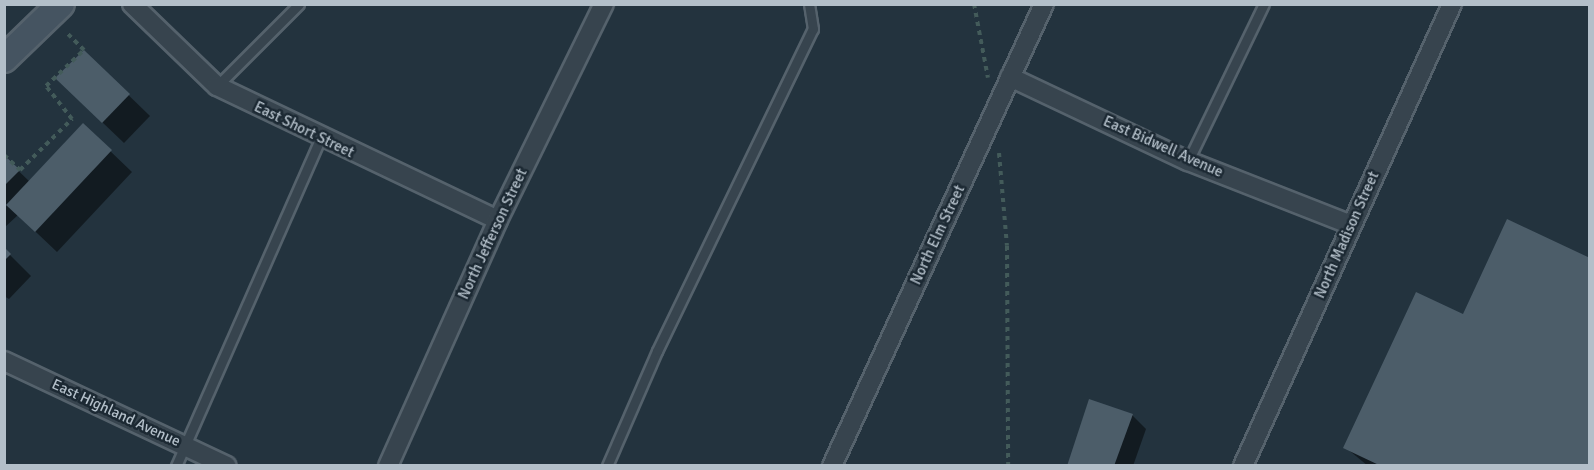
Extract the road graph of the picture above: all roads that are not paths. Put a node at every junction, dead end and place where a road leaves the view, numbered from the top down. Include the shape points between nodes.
1 (132, 4) edge
2 (299, 4) edge
3 (604, 4) edge
4 (809, 4) edge
5 (1044, 4) edge
6 (1264, 4) edge
7 (1452, 4) edge
8 (62, 16) edge
9 (4, 59) edge
10 (1010, 78) junction
11 (217, 86) junction
12 (321, 138) junction
13 (1188, 161) junction
14 (498, 220) junction
15 (1351, 225) junction
16 (4, 361) edge
17 (184, 446) junction
18 (176, 465) edge
19 (227, 465) edge
20 (388, 465) edge
21 (607, 465) edge
22 (832, 465) edge
23 (1243, 465) edge

1 - 11 street, East Short Street
2 - 11 lane
3 - 14 street, North Jefferson Street
4 - 21 lane via 813,29 657,351
5 - 10 street, North Elm Street
6 - 13 lane
7 - 15 street, North Madison Street
8 - 9 main road
10 - 13 street, East Bidwell Avenue
10 - 22 street, North Elm Street
11 - 12 street, East Short Street
12 - 14 street, East Short Street
12 - 17 lane
13 - 15 street, East Bidwell Avenue
14 - 20 street, North Jefferson Street
15 - 23 street, North Madison Street
16 - 17 street, East Highland Avenue
17 - 18 lane
17 - 19 street, East Highland Avenue

